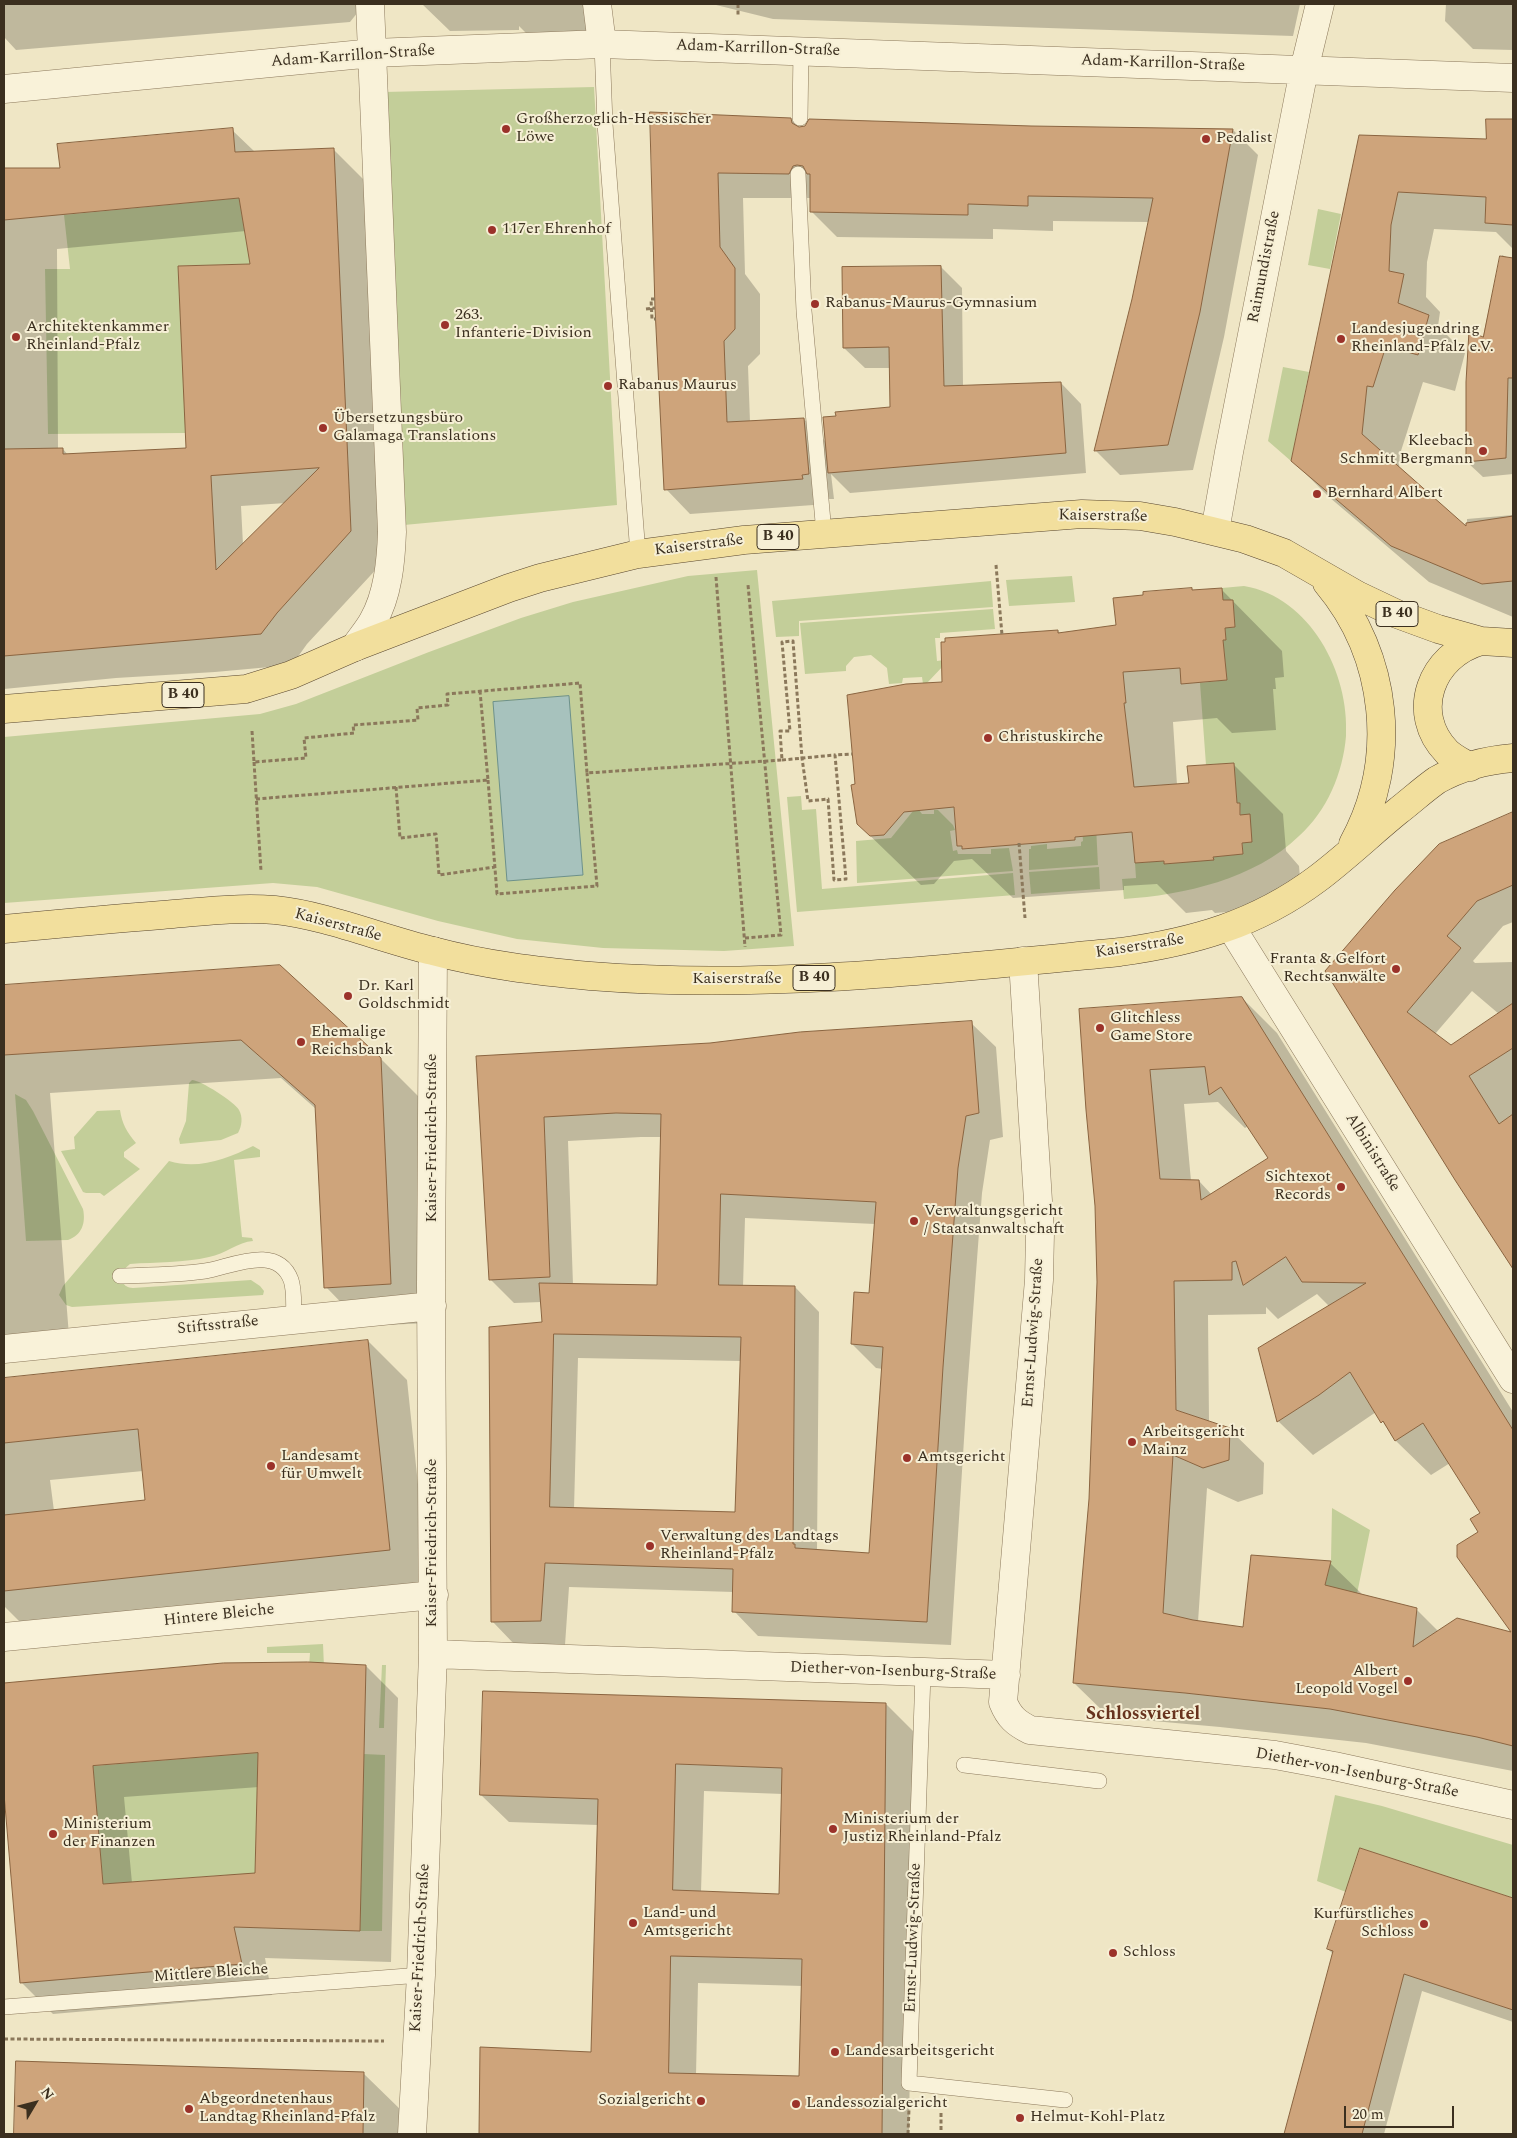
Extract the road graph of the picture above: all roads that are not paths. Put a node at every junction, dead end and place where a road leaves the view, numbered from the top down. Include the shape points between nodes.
1 (370, 4) edge
2 (597, 4) edge
3 (1320, 4) edge
4 (602, 44) junction
5 (801, 50) junction
6 (373, 53) junction
7 (1304, 70) junction
8 (1513, 78) edge
9 (4, 89) edge
10 (800, 118) dead end
11 (798, 174) dead end
12 (1216, 531) junction
13 (824, 533) junction
14 (638, 554) junction
15 (1319, 573) junction
16 (1481, 641) junction
17 (1513, 643) edge
18 (355, 647) junction
19 (4, 709) edge
20 (1513, 758) edge
21 (1470, 767) junction
22 (1347, 854) junction
23 (1231, 927) junction
24 (4, 928) edge
25 (433, 952) junction
26 (1023, 961) junction
27 (120, 1276) dead end
28 (432, 1306) junction
29 (294, 1319) junction
30 (4, 1349) edge
31 (1513, 1379) edge
32 (434, 1595) junction
33 (4, 1637) edge
34 (433, 1654) junction
35 (923, 1673) junction
36 (1006, 1675) junction
37 (964, 1765) dead end
38 (1099, 1781) dead end
39 (1513, 1806) edge
40 (421, 1975) junction
41 (4, 2007) edge
42 (1065, 2100) dead end
43 (412, 2134) edge

1 - 6 street
2 - 4 street
3 - 7 street, Raimundistraße
4 - 5 street, Adam-Karrillon-Straße
4 - 6 street, Adam-Karrillon-Straße
4 - 14 lane via 605,124
5 - 7 street, Adam-Karrillon-Straße
5 - 10 lane
6 - 9 street, Adam-Karrillon-Straße
6 - 18 street via 392,532 384,591 374,619
7 - 8 street, Adam-Karrillon-Straße
7 - 12 street, Raimundistraße
11 - 13 lane via 804,311
12 - 13 main road, Kaiserstraße / B 40 via 1140,516 1082,514
12 - 15 main road, Kaiserstraße / B 40 via 1246,538 1284,553
13 - 14 main road, Kaiserstraße / B 40
14 - 18 main road, Kaiserstraße / B 40 via 509,588
15 - 16 main road, Kaiserstraße / B 40 via 1397,614
15 - 22 main road via 1350,613 1361,636 1377,684 1381,709 1382,742 1376,784 1359,832
16 - 17 main road, Kaiserstraße / B 40
16 - 21 main road via 1457,651 1438,669 1428,706 1429,719 1439,743
18 - 19 main road, Kaiserstraße / B 40 via 291,675 246,689
20 - 21 main road, Kaiserstraße / B 40
21 - 22 main road, Kaiserstraße / B 40 via 1438,780
22 - 23 main road, Kaiserstraße / B 40 via 1290,897
23 - 26 main road, Kaiserstraße / B 40 via 1158,947
23 - 31 street, Albinistraße
24 - 25 main road, Kaiserstraße / B 40 via 227,909 275,910
25 - 26 main road, Kaiserstraße / B 40 via 530,970 668,980 784,980
25 - 28 street, Kaiser-Friedrich-Straße
26 - 36 street, Ernst-Ludwig-Straße via 1040,1271
27 - 29 lane via 203,1272 253,1260 268,1260 280,1266 290,1278
28 - 29 street, Stiftsstraße
28 - 32 street, Kaiser-Friedrich-Straße
29 - 30 street, Stiftsstraße
32 - 33 street, Hintere Bleiche
32 - 34 street, Kaiser-Friedrich-Straße
34 - 35 street, Diether-von-Isenburg-Straße
34 - 40 street, Kaiser-Friedrich-Straße
35 - 36 street, Diether-von-Isenburg-Straße
35 - 42 lane, Ernst-Ludwig-Straße via 909,2083
36 - 39 street, Diether-von-Isenburg-Straße via 1003,1702 1008,1714 1016,1723 1030,1730 1275,1755
37 - 38 lane
40 - 41 lane, Mittlere Bleiche
40 - 43 street, Kaiser-Friedrich-Straße

